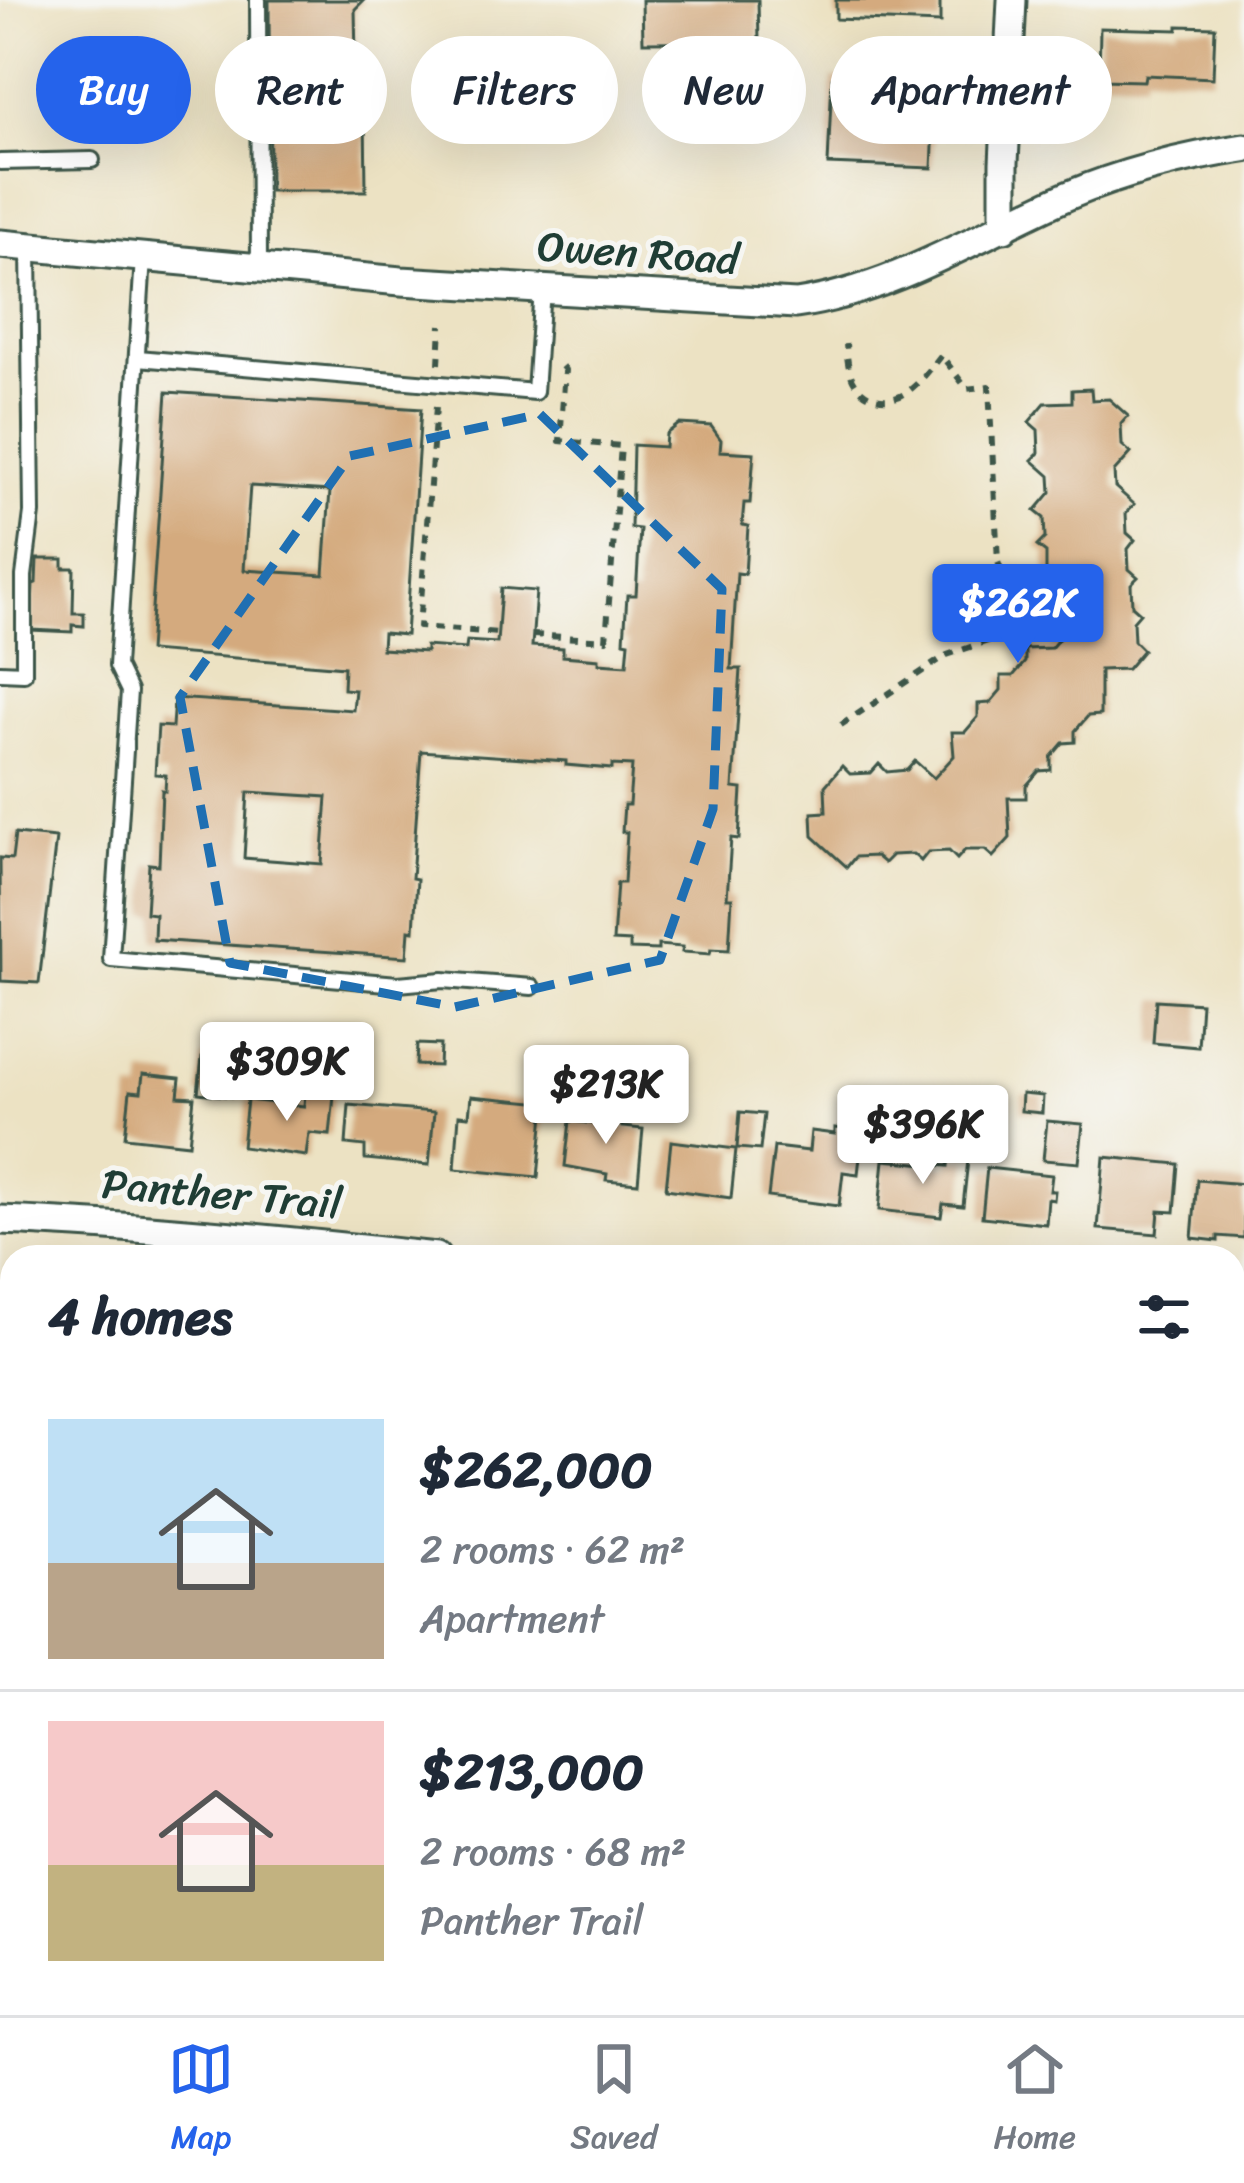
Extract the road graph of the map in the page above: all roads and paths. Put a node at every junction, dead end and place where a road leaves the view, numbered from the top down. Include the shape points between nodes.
1 (258, 0) edge
2 (1012, 0) edge
3 (1244, 148) edge
4 (92, 160) dead end
5 (0, 161) edge
6 (1004, 228) junction
7 (14, 246) edge
8 (143, 258) junction
9 (259, 269) junction
10 (542, 289) junction
11 (441, 325) dead end
12 (846, 344) dead end
13 (558, 349) dead end
14 (138, 358) junction
15 (437, 383) junction
16 (498, 633) dead end
17 (532, 635) dead end
18 (0, 672) edge
19 (841, 724) dead end
20 (532, 987) dead end
21 (0, 1220) edge
22 (280, 1245) edge

1 - 9 lane
2 - 6 street
3 - 6 street, Owen Road via 1153,166
4 - 5 lane
6 - 10 street, Owen Road via 817,301
7 - 8 street, Owen Road
7 - 18 lane via 32,513 24,673
8 - 9 street, Owen Road
8 - 14 lane
9 - 10 street, Owen Road
10 - 15 lane via 536,392
11 - 15 path
12 - 19 path via 853,381 883,400 903,397 941,355 967,389 989,386 998,562 1013,602 1011,618 988,641 947,656
13 - 17 path via 565,370 560,441 621,446 606,640
14 - 15 lane
14 - 20 lane via 117,666 129,691 111,959
15 - 16 path via 419,627
21 - 22 street, Panther Trail

